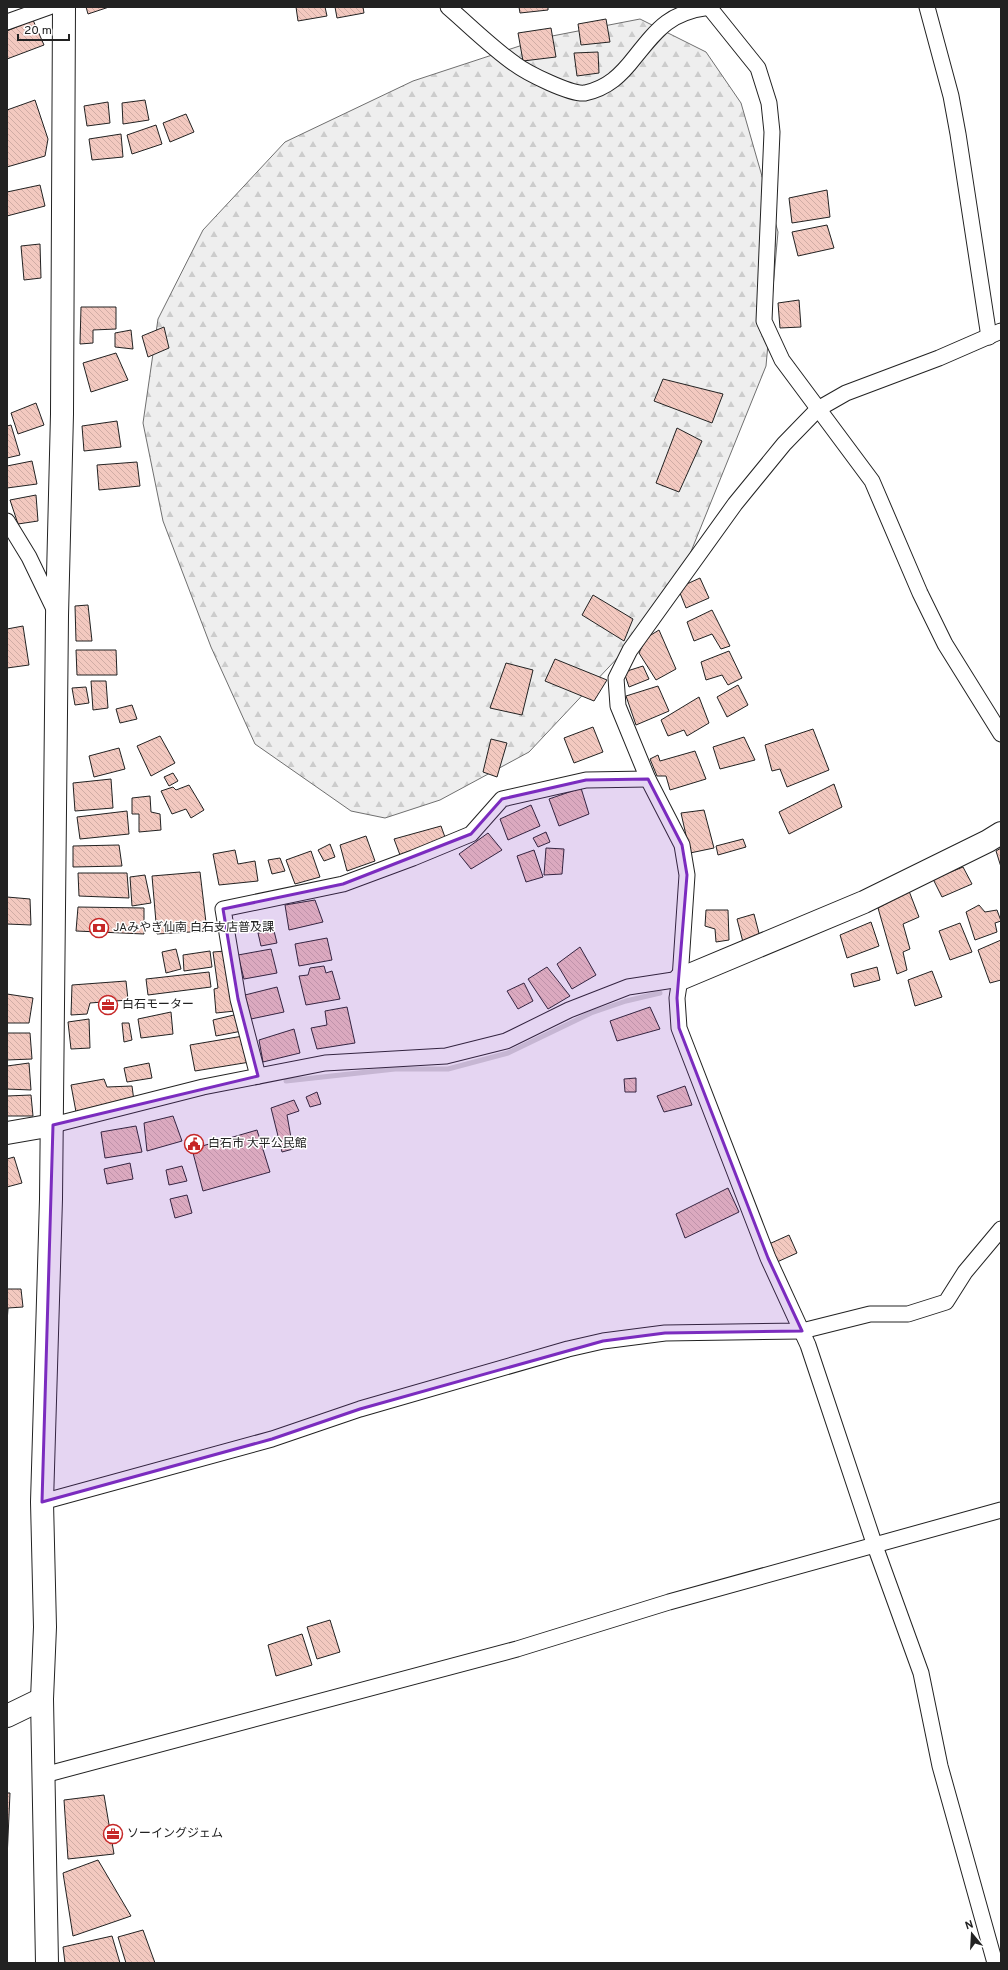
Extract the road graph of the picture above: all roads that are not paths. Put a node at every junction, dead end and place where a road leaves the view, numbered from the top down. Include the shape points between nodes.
1 (49, 7) edge
2 (64, 7) edge
3 (448, 7) edge
4 (710, 7) edge
5 (927, 7) edge
6 (7, 22) edge
7 (995, 334) edge
8 (818, 409) junction
9 (7, 521) edge
10 (57, 616) junction
11 (1001, 734) edge
12 (648, 779) junction
13 (1001, 833) edge
14 (680, 979) junction
15 (258, 1076) junction
16 (53, 1125) junction
17 (7, 1133) edge
18 (1001, 1229) edge
19 (802, 1331) junction
20 (42, 1502) junction
21 (1001, 1510) edge
22 (875, 1546) junction
23 (42, 1699) junction
24 (7, 1716) edge
25 (44, 1775) junction
26 (47, 1963) edge
27 (995, 1963) edge

1 - 6 street
2 - 10 street via 62,414
3 - 4 street via 516,65 566,91 584,93 609,85 620,76 648,40 667,21 693,9
4 - 8 street via 758,68 769,103 772,132 764,321 782,360
5 - 7 street via 951,96
7 - 8 street via 846,393
8 - 11 street via 872,481 945,644
8 - 12 street via 784,444 735,504 630,650 616,678 618,706
9 - 10 street via 29,556
10 - 16 street
12 - 14 street via 682,845 687,875
12 - 15 street via 586,780 502,799 471,834 413,858 343,884 223,909 238,1000
13 - 14 street via 864,902
14 - 15 street via 628,987 569,1010 506,1041 446,1056 325,1063
14 - 19 street via 677,998 679,1028 768,1258
15 - 16 street via 203,1087
16 - 17 street
16 - 20 street
18 - 19 street via 965,1272 946,1302 908,1314 870,1314
19 - 20 street via 665,1333 603,1341 360,1409 272,1439
19 - 22 street
20 - 23 street via 45,1627
21 - 22 street
22 - 25 street via 669,1602 517,1649
22 - 27 street via 921,1673 940,1766
23 - 24 street
23 - 25 street
25 - 26 street

